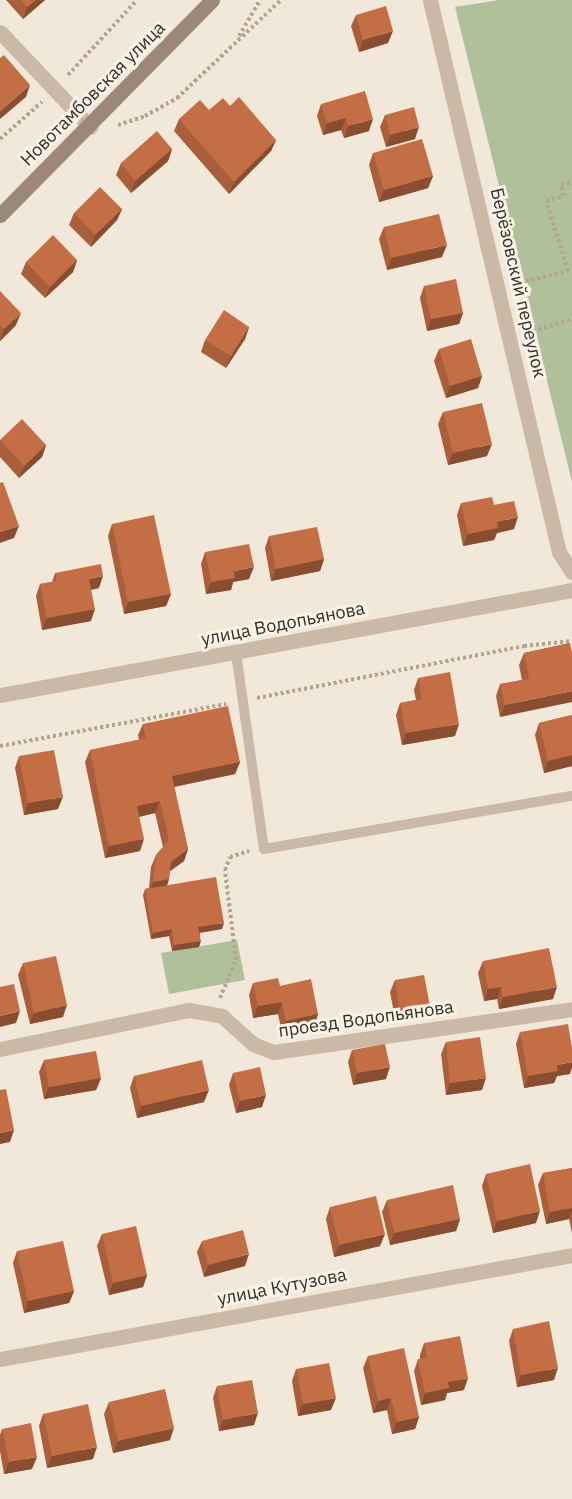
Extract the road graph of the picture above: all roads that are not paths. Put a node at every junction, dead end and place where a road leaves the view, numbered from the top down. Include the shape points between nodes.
1 (212, 0) edge
2 (430, 0) edge
3 (0, 32) edge
4 (90, 127) junction
5 (0, 215) edge
6 (572, 572) edge
7 (572, 590) edge
8 (236, 653) junction
9 (0, 695) edge
10 (572, 796) edge
11 (572, 1009) edge
12 (0, 1049) edge
13 (572, 1255) edge
14 (0, 1359) edge

1 - 4 main road, Новотамбовская улица
2 - 6 street, Берёзовский переулок via 559,552
3 - 4 street
4 - 5 main road, Новотамбовская улица
7 - 8 street, улица Водопьянова
8 - 9 street, улица Водопьянова
8 - 10 lane via 264,849
11 - 12 street, проезд Водопьянова via 274,1052 253,1044 222,1017 189,1010
13 - 14 street, улица Кутузова

